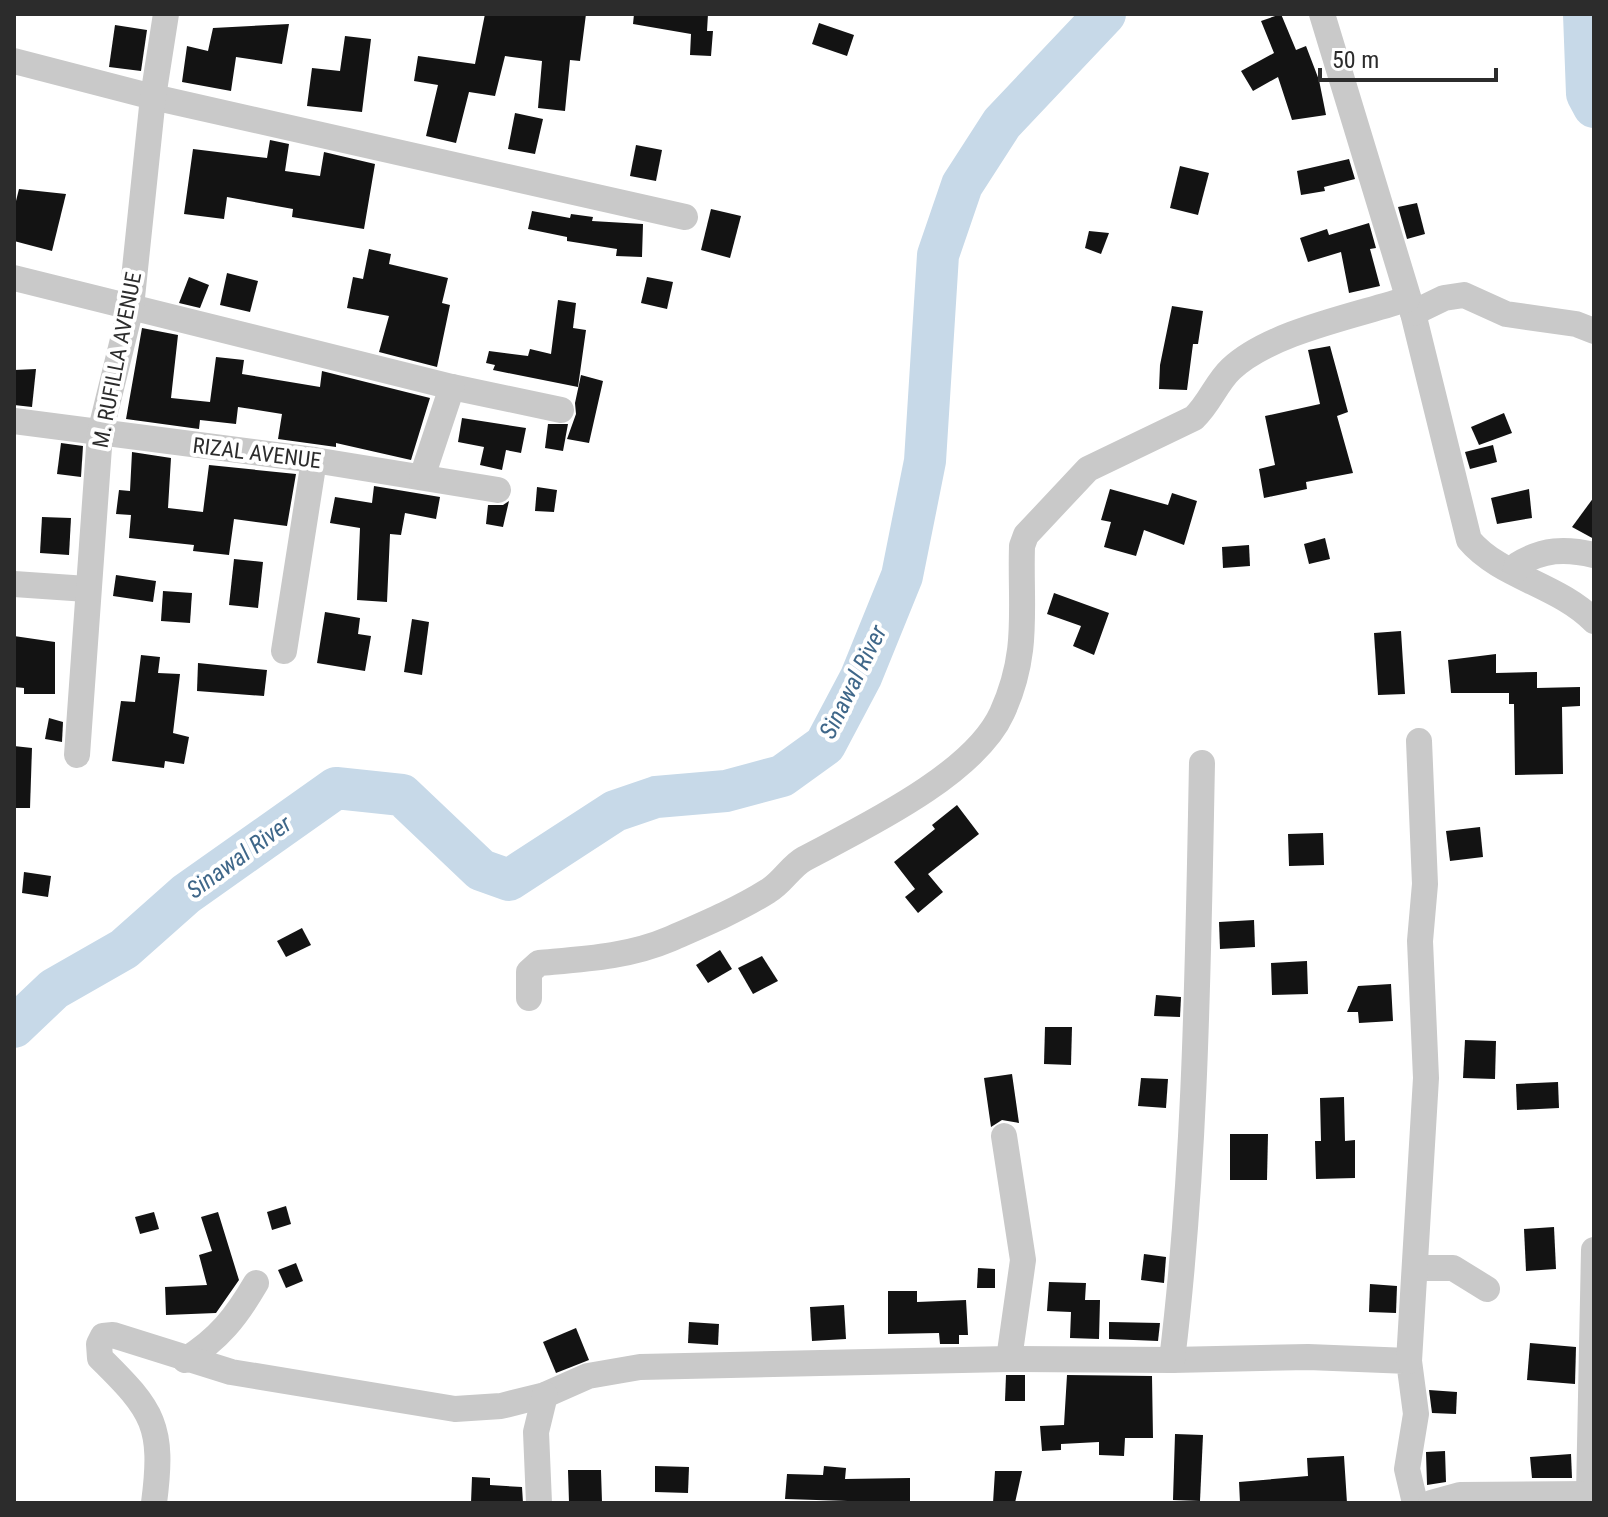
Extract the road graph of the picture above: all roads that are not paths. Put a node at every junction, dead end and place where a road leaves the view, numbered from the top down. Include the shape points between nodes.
1 (166, 14) edge
2 (1322, 14) edge
3 (14, 61) edge
4 (153, 97) junction
5 (685, 217) dead end
6 (14, 278) edge
7 (1410, 306) junction
8 (131, 307) junction
9 (1594, 331) edge
10 (452, 387) junction
11 (561, 410) dead end
12 (14, 421) edge
13 (100, 433) junction
14 (314, 460) junction
15 (422, 477) junction
16 (498, 490) dead end
17 (1594, 555) edge
18 (1515, 571) junction
19 (14, 584) edge
20 (87, 589) junction
21 (1594, 621) edge
22 (284, 651) dead end
23 (1419, 741) dead end
24 (77, 755) dead end
25 (1202, 763) dead end
26 (529, 998) dead end
27 (1004, 1136) dead end
28 (1594, 1250) edge
29 (1415, 1268) junction
30 (256, 1283) dead end
31 (1487, 1289) dead end
32 (1009, 1359) junction
33 (185, 1360) junction
34 (1172, 1360) junction
35 (1409, 1361) junction
36 (545, 1395) junction
37 (1591, 1497) edge
38 (154, 1503) edge
39 (539, 1503) edge
40 (1415, 1503) edge
41 (1431, 1503) edge

1 - 4 street, M. RUFILLA AVENUE
2 - 7 street
3 - 4 street
4 - 5 street
4 - 8 street, M. RUFILLA AVENUE
6 - 8 street
7 - 9 street via 1464,295 1506,314
7 - 18 street via 1469,540 1494,563
7 - 26 street via 1278,341 1229,371 1194,418 1076,478 1034,524 1022,546 1021,653 1002,714 958,766 859,832 800,861 787,877 750,902 633,951 539,963 529,972
8 - 10 street
8 - 13 street, M. RUFILLA AVENUE
10 - 11 street
10 - 15 street
12 - 13 street, RIZAL AVENUE
13 - 14 street, RIZAL AVENUE
13 - 20 street, M. RUFILLA AVENUE
14 - 15 street, RIZAL AVENUE
14 - 22 street
15 - 16 street, RIZAL AVENUE
17 - 18 street via 1568,549 1535,554
18 - 21 street
19 - 20 street
20 - 24 street, M. RUFILLA AVENUE
23 - 29 street via 1426,1078
25 - 34 street via 1183,1262
27 - 32 street via 1023,1260
28 - 37 street
29 - 31 street via 1453,1268
29 - 35 street
30 - 33 street via 231,1324
32 - 34 street
32 - 36 street via 640,1367 588,1376
33 - 36 street via 441,1407 485,1408
33 - 38 street via 113,1335 103,1336 99,1344 100,1358 150,1415 160,1455
34 - 35 street
35 - 40 street via 1416,1414 1407,1469
36 - 39 street via 536,1432
37 - 41 street via 1460,1495

